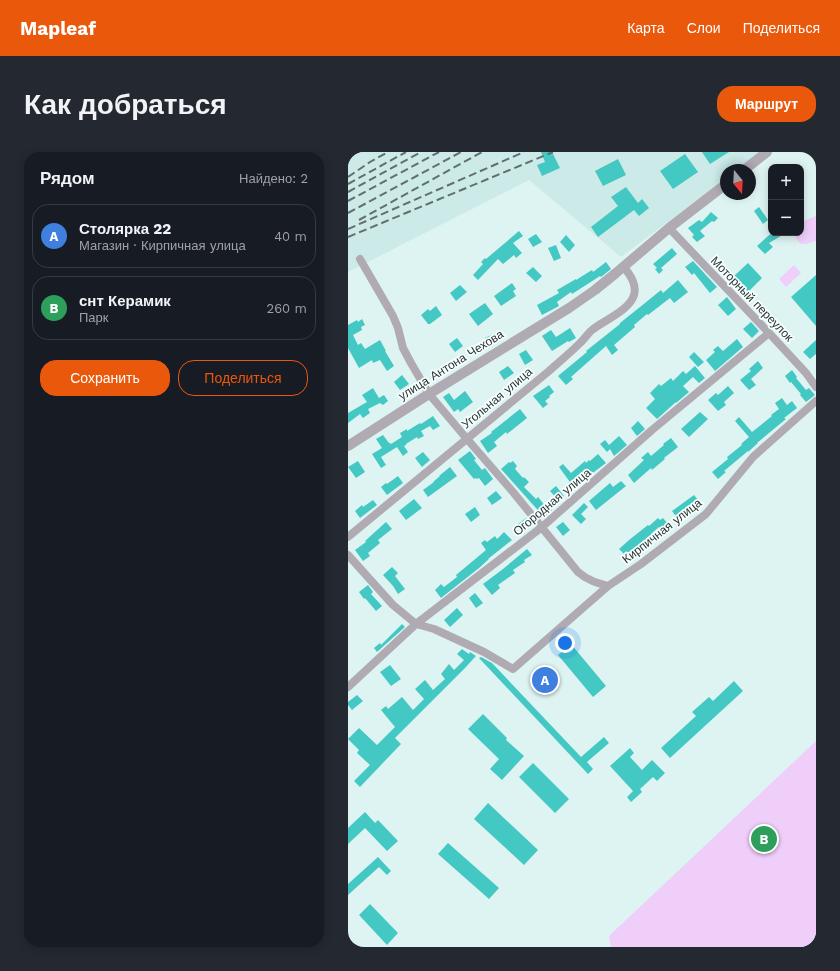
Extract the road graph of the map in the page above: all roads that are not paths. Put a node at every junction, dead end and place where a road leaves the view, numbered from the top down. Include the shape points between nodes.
1 (768, 152) edge
2 (752, 164) edge
3 (720, 189) edge
4 (669, 228) junction
5 (360, 259) dead end
6 (624, 267) junction
7 (769, 333) junction
8 (816, 387) edge
9 (429, 394) junction
10 (816, 402) edge
11 (467, 439) junction
12 (348, 446) edge
13 (542, 527) junction
14 (348, 537) edge
15 (348, 555) edge
16 (608, 586) junction
17 (416, 624) junction
18 (348, 687) edge

1 - 2 street
3 - 4 street
4 - 6 street
4 - 7 street, Моторный переулок
5 - 9 street via 393,316 403,348
6 - 9 street, улица Антона Чехова via 569,308
6 - 11 street, Угольная улица via 634,285 631,301 593,330 549,371
7 - 8 street, Моторный переулок
7 - 13 street, Огородная улица via 652,430
9 - 11 street
9 - 12 street, улица Антона Чехова
10 - 16 street, Кирпичная улица via 753,457 706,514
11 - 13 street
11 - 14 street, Угольная улица
13 - 16 street via 578,572 596,583
13 - 17 street, Огородная улица
15 - 17 street via 393,605
16 - 17 street, Кирпичная улица via 513,669 484,652 434,629
17 - 18 street, Огородная улица

